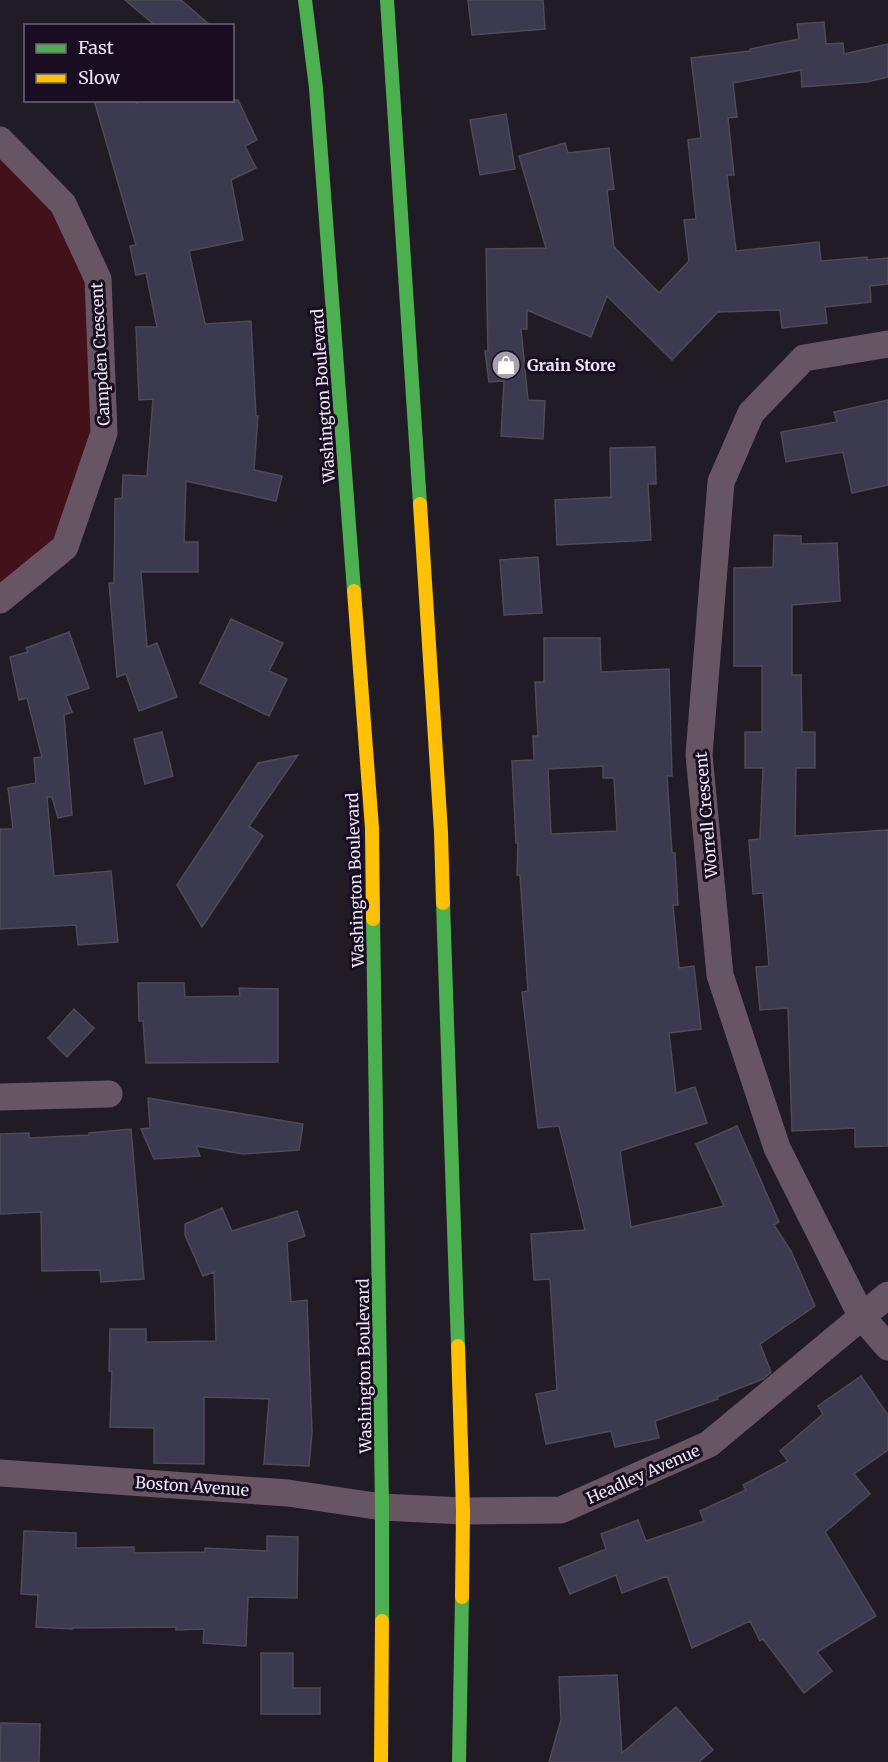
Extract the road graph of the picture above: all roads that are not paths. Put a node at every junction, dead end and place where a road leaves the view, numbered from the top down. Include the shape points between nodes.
1 (306, 0) edge
2 (387, 0) edge
3 (0, 140) edge
4 (888, 344) edge
5 (0, 600) edge
6 (109, 1094) dead end
7 (0, 1096) edge
8 (888, 1295) edge
9 (862, 1317) junction
10 (888, 1347) edge
11 (0, 1473) edge
12 (382, 1507) junction
13 (463, 1510) junction
14 (381, 1762) edge
15 (459, 1762) edge

1 - 12 highway, Washington Boulevard via 372,828
2 - 13 highway via 441,832
3 - 5 street, Campden Crescent via 63,204 98,279 104,433 64,547
4 - 9 street, Worrell Crescent via 804,358 751,413 721,482 699,755 720,975 777,1148
6 - 7 street
8 - 9 street, Headley Avenue
9 - 10 street, Worrell Crescent
9 - 13 street, Headley Avenue via 709,1444 561,1510
11 - 12 street, Boston Avenue via 288,1493
12 - 13 street, Headley Avenue
12 - 14 highway, Washington Boulevard
13 - 15 highway

